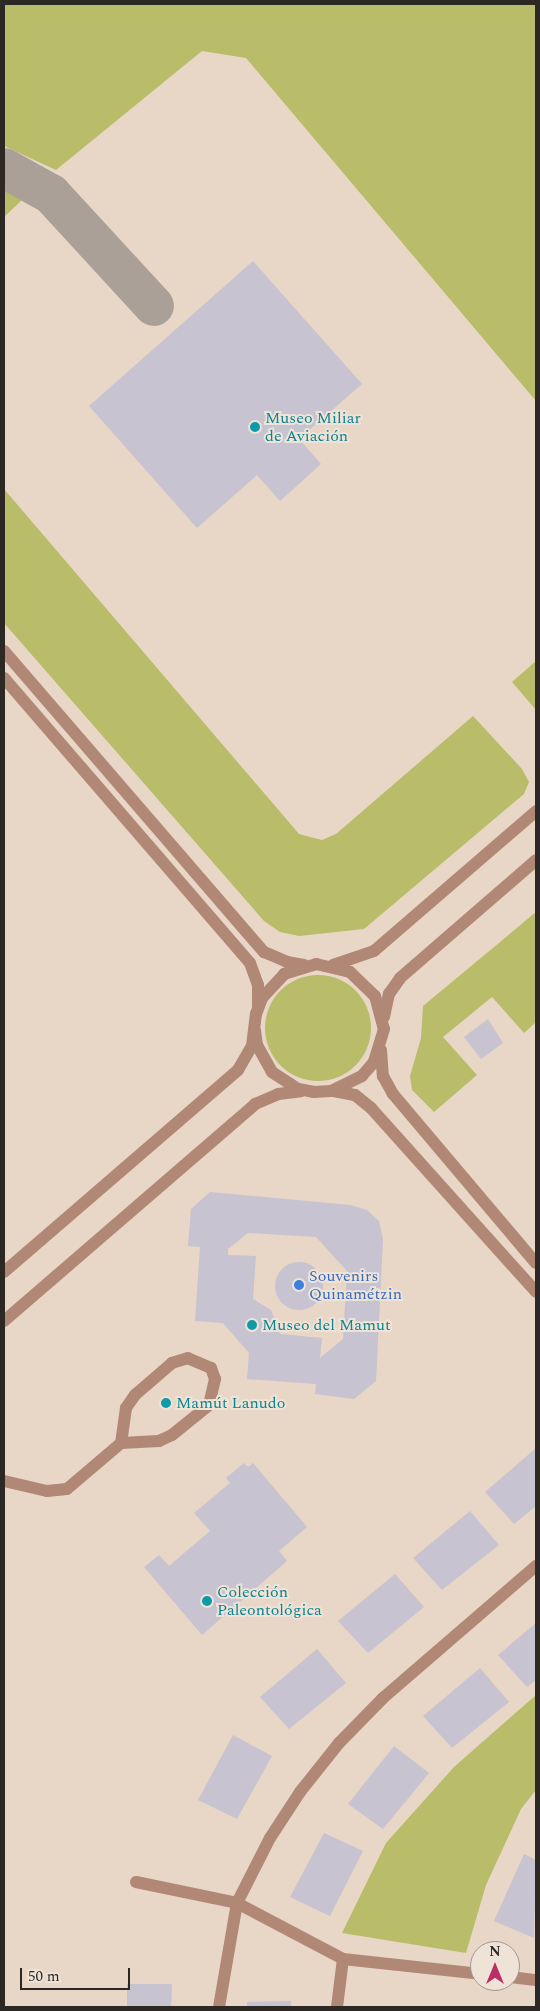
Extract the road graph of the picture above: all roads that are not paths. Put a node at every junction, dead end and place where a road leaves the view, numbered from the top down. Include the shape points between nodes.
1 (4, 651) edge
2 (4, 678) edge
3 (536, 811) edge
4 (536, 860) edge
5 (316, 964) junction
6 (333, 965) junction
7 (256, 1014) junction
8 (384, 1029) junction
9 (255, 1030) junction
10 (381, 1046) junction
11 (331, 1091) junction
12 (314, 1092) junction
13 (536, 1263) edge
14 (4, 1272) edge
15 (536, 1292) edge
16 (4, 1320) edge
17 (121, 1443) junction
18 (4, 1481) edge
19 (536, 1566) edge
20 (136, 1882) dead end
21 (237, 1903) junction
22 (343, 1959) junction
23 (470, 1973) edge
24 (520, 1979) edge
25 (536, 1980) edge
26 (219, 2007) edge
27 (337, 2007) edge

1 - 5 street via 264,952 287,962
2 - 7 street via 250,963 258,986
3 - 6 street via 374,951
4 - 8 street via 400,978 386,1002
5 - 6 street
5 - 7 street via 284,974 262,998
6 - 8 street via 364,982 382,1012
7 - 9 street
8 - 10 street
9 - 12 street via 257,1046 272,1072 298,1089
9 - 14 street via 252,1046 238,1070
10 - 11 street via 362,1076
10 - 13 street via 384,1076 393,1094
11 - 12 street
11 - 15 street via 355,1096 371,1108
12 - 16 street via 284,1092 255,1104
17 - 17 street via 159,1441 172,1435 209,1404 215,1379 211,1368 188,1358 164,1370 134,1394 126,1408
17 - 18 street via 67,1489 47,1491
19 - 21 street via 383,1698 339,1743 283,1818
20 - 21 street
21 - 22 street
21 - 26 street
22 - 23 street
22 - 27 street
24 - 25 street

